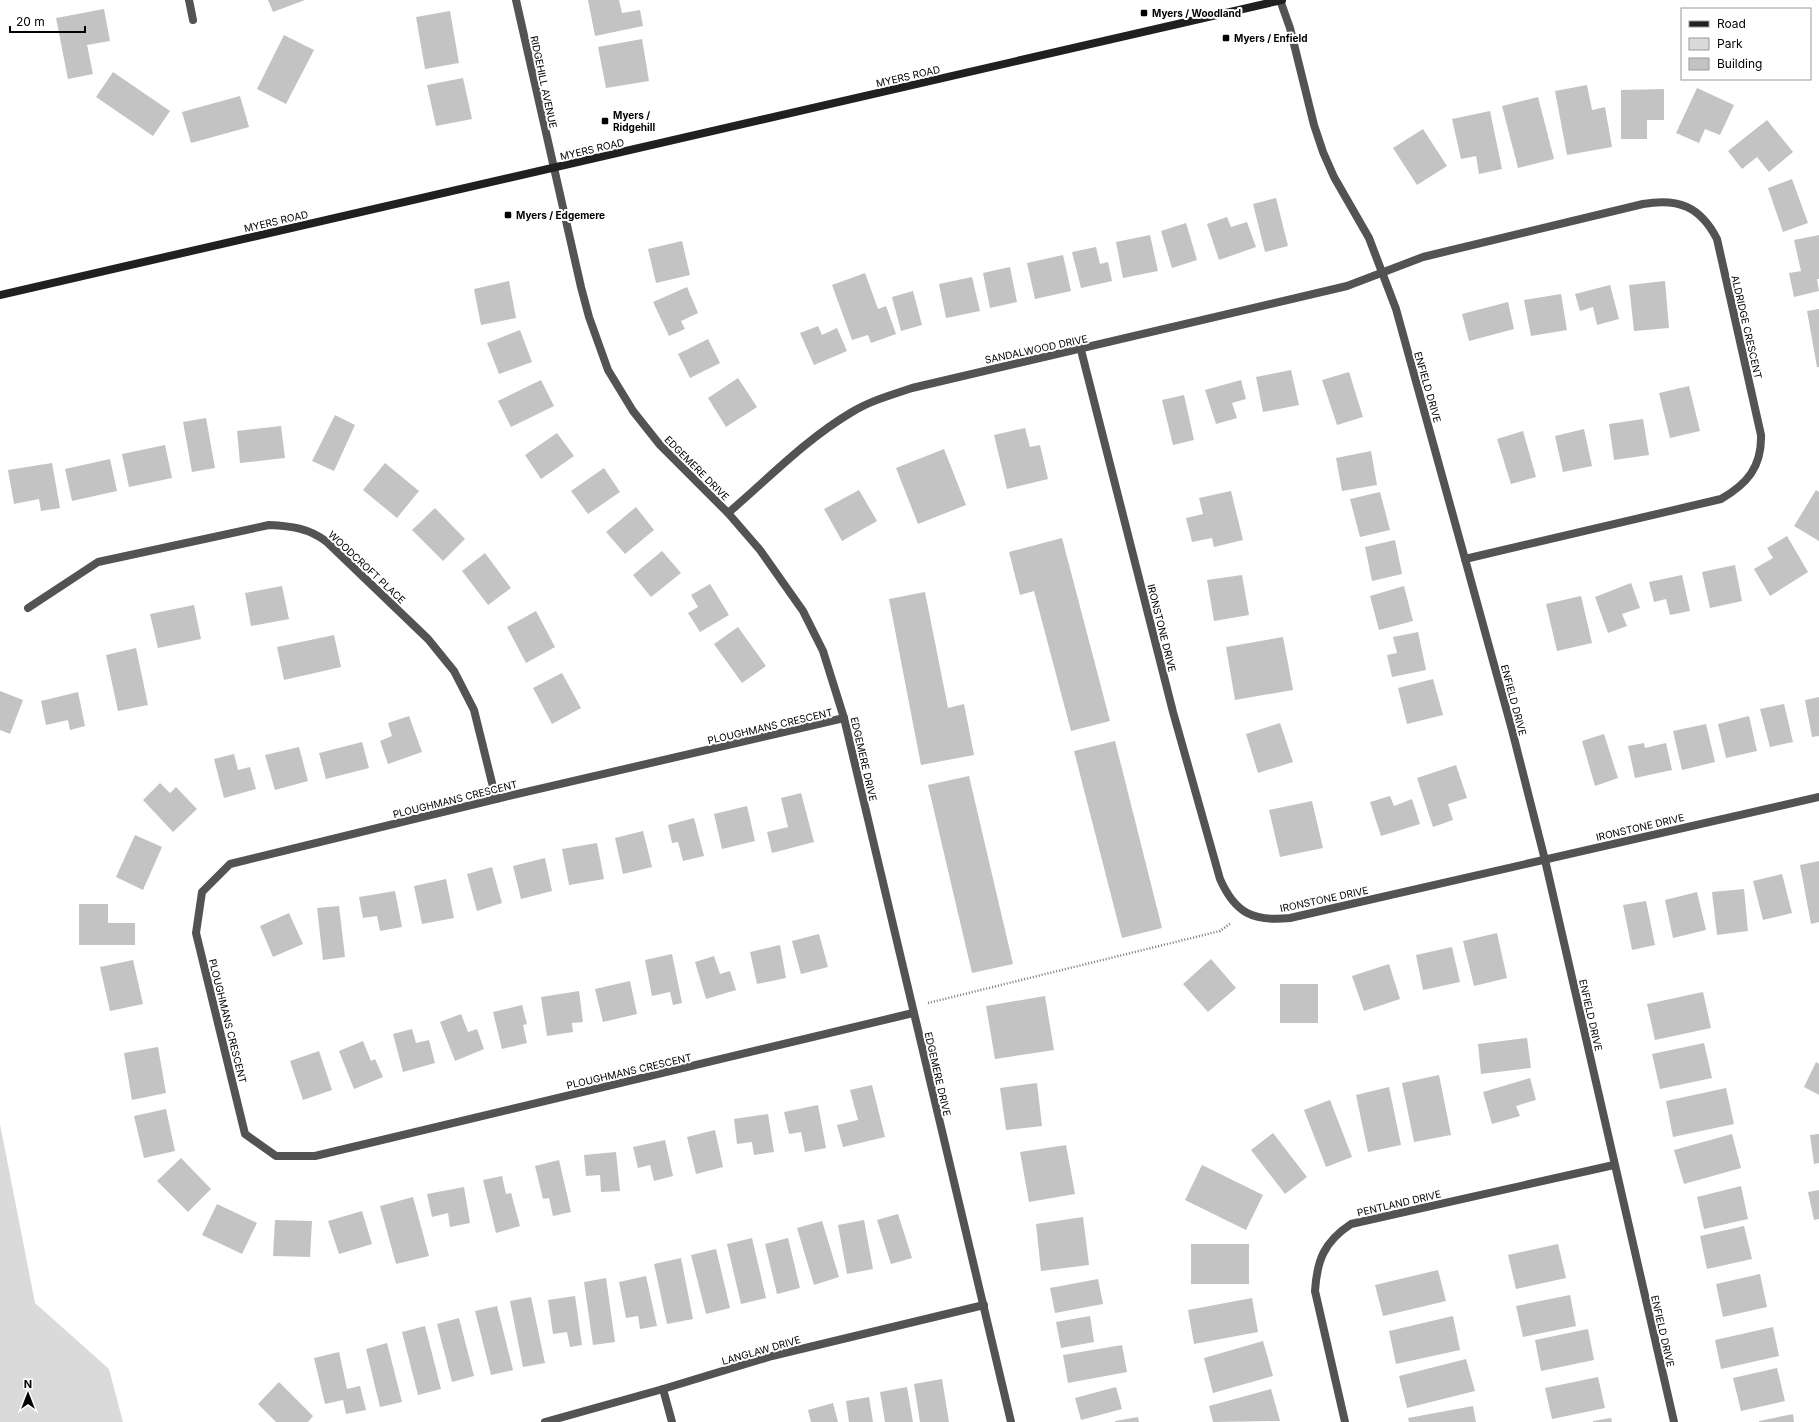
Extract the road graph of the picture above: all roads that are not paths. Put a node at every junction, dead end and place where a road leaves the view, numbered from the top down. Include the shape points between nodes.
1 (189, 0) edge
2 (516, 0) edge
3 (1281, 0) edge
4 (193, 20) dead end
5 (553, 168) junction
6 (1382, 273) junction
7 (0, 295) edge
8 (1081, 350) junction
9 (728, 513) junction
10 (1465, 559) junction
11 (28, 608) dead end
12 (844, 718) junction
13 (1819, 797) edge
14 (496, 799) junction
15 (1545, 860) junction
16 (913, 1013) junction
17 (1614, 1165) junction
18 (984, 1305) junction
19 (663, 1390) junction
20 (545, 1422) edge
21 (672, 1422) edge
22 (1012, 1422) edge
23 (1345, 1422) edge
24 (1674, 1422) edge

1 - 4 street
2 - 5 street, RIDGEHILL AVENUE
3 - 5 main road, MYERS ROAD
3 - 6 street, ENFIELD DRIVE via 1323,152 1334,177 1369,238
5 - 7 main road, MYERS ROAD
5 - 9 street, EDGEMERE DRIVE via 585,302 608,370 633,411 660,445
6 - 8 street, SANDALWOOD DRIVE via 1348,286
6 - 10 street, ENFIELD DRIVE via 1396,309
6 - 10 street, ALDRIDGE CRESCENT via 1423,257 1658,202 1688,206 1707,224 1717,239 1761,435 1762,450 1749,476 1737,490 1721,500
8 - 9 street, SANDALWOOD DRIVE via 950,378 879,399 852,412 809,442
8 - 15 street, IRONSTONE DRIVE via 1173,712 1226,894 1237,906 1253,916 1270,920 1290,918
9 - 12 street, EDGEMERE DRIVE via 760,550 803,611 823,651
10 - 15 street, ENFIELD DRIVE
11 - 14 street, WOODCROFT PLACE via 98,562 269,525 308,530 327,542 423,634 454,671 474,710
12 - 14 street, PLOUGHMANS CRESCENT
12 - 16 street, EDGEMERE DRIVE
13 - 15 street, IRONSTONE DRIVE
14 - 16 street, PLOUGHMANS CRESCENT via 230,864 202,892 196,933 245,1134 276,1156 315,1156
15 - 17 street, ENFIELD DRIVE
16 - 18 street, EDGEMERE DRIVE
17 - 23 street, PENTLAND DRIVE via 1352,1224 1332,1238 1321,1258 1315,1291
17 - 24 street, ENFIELD DRIVE
18 - 19 street, LANGLAW DRIVE via 772,1356
18 - 22 street, EDGEMERE DRIVE
19 - 20 street, LANGLAW DRIVE
19 - 21 street

